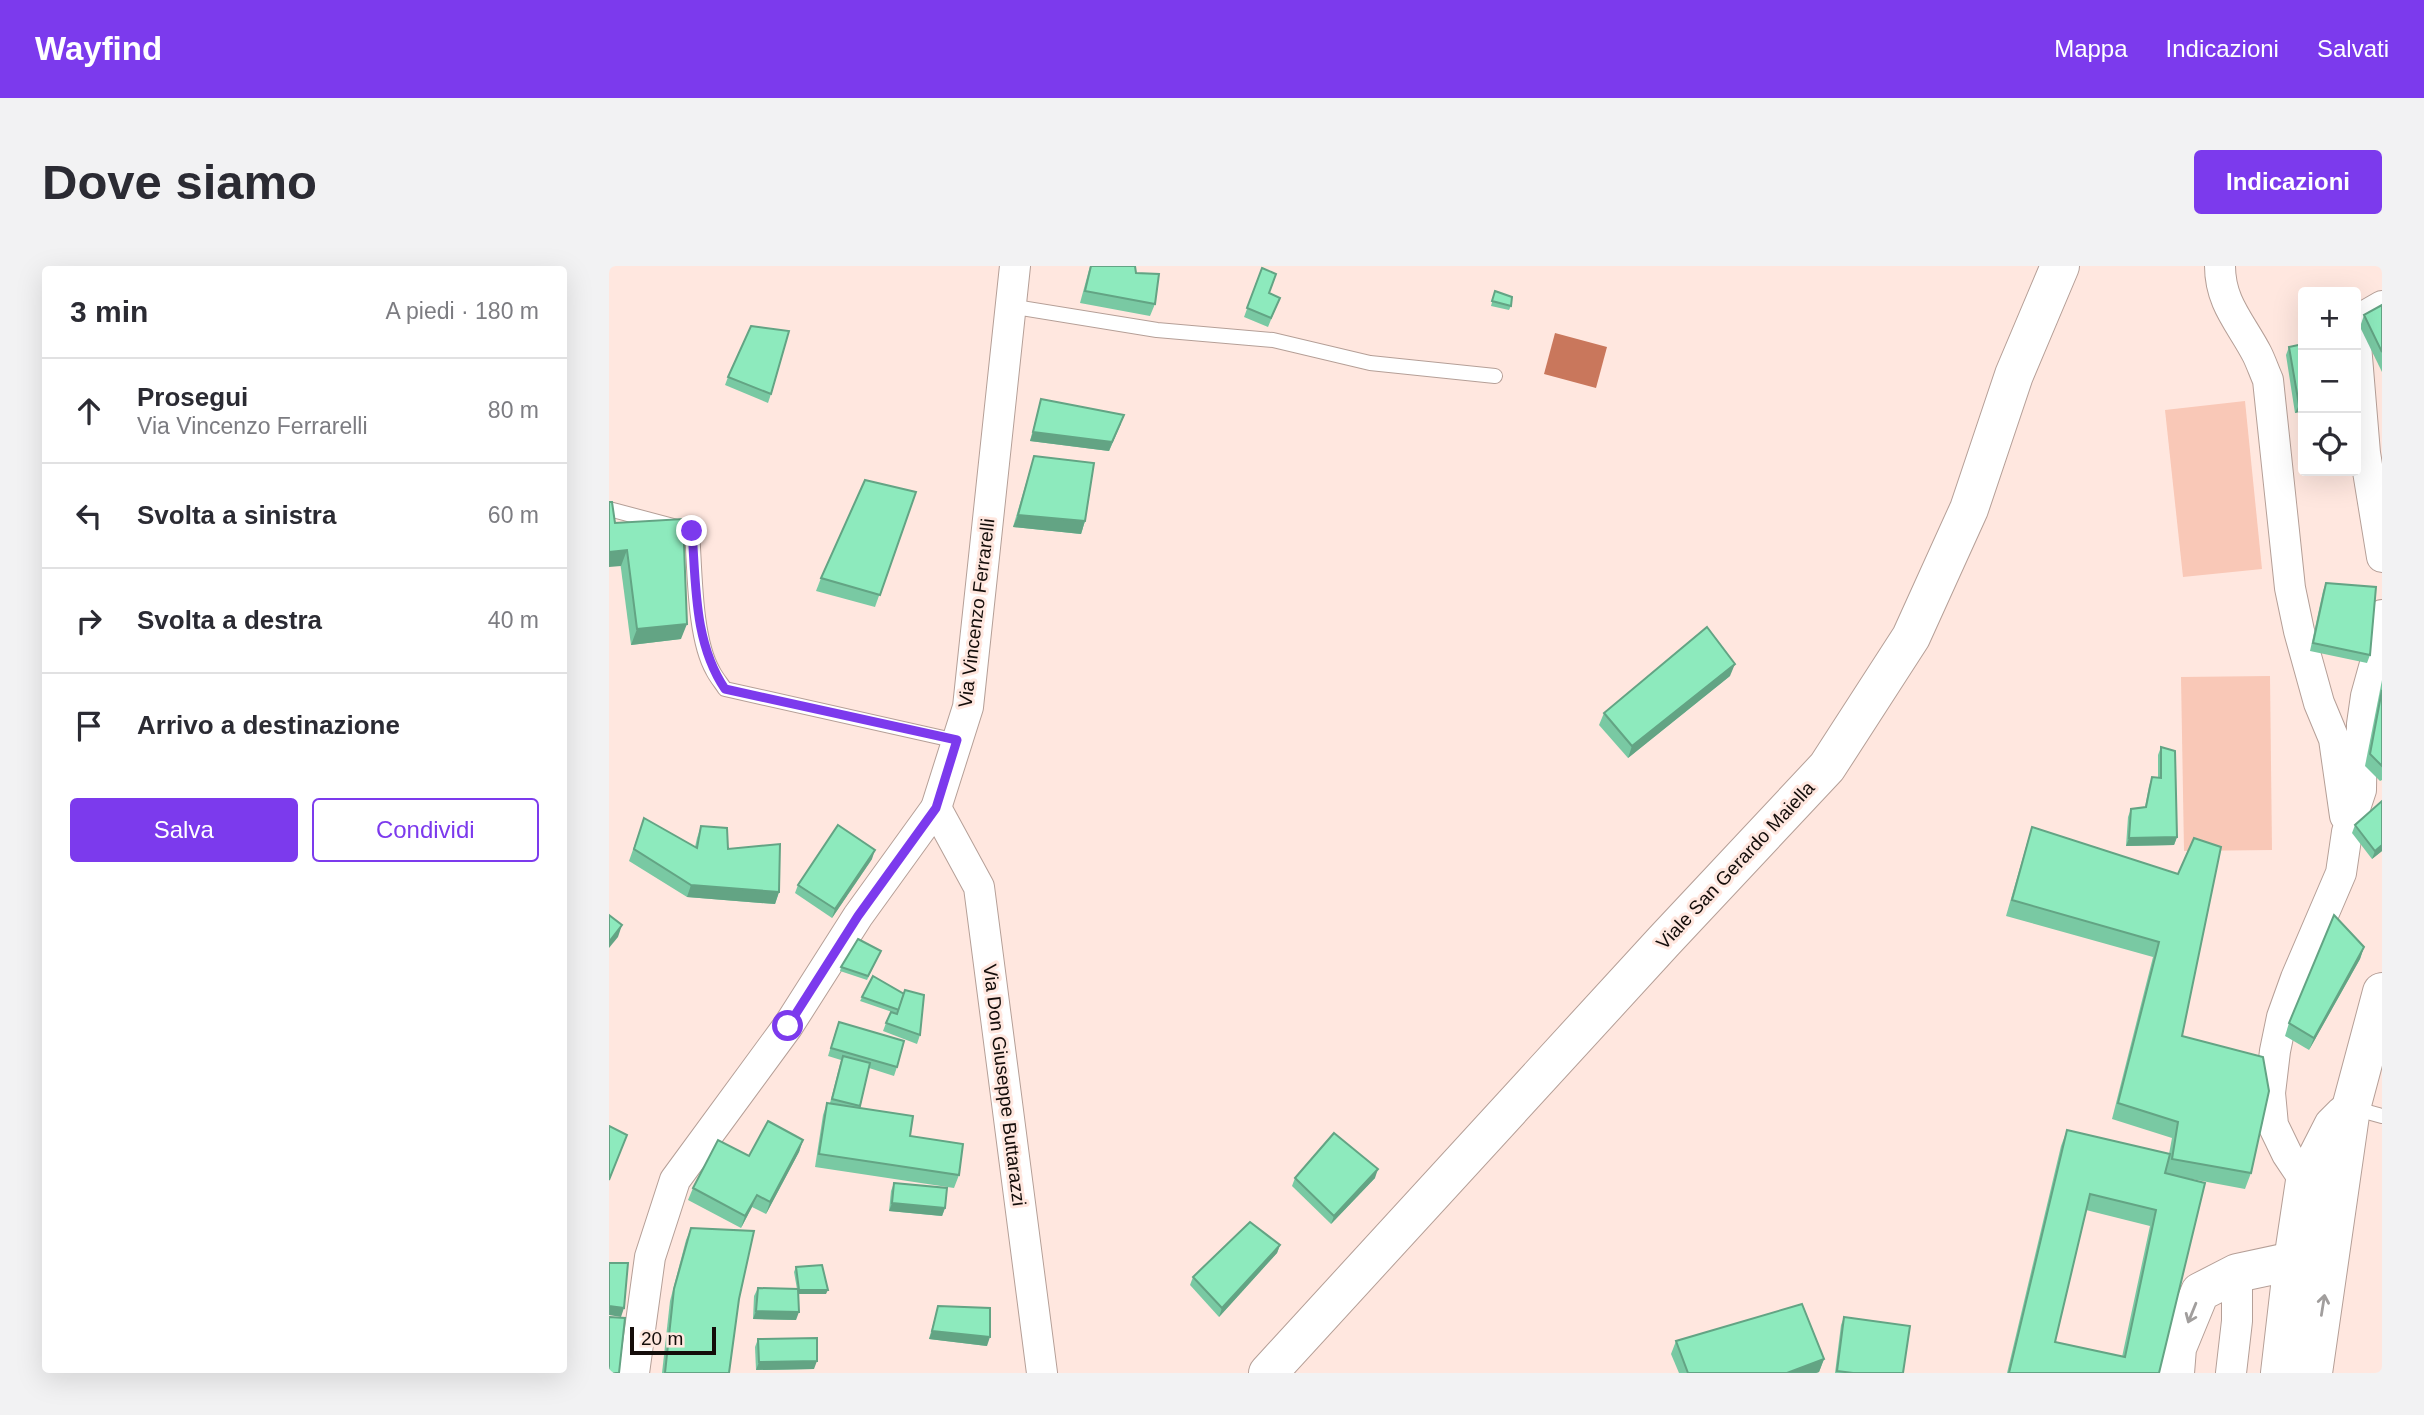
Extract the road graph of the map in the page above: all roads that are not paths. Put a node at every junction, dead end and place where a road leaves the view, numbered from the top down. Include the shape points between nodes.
1 (1015, 266) edge
2 (2060, 266) edge
3 (2220, 266) edge
4 (1009, 306) junction
5 (2382, 306) edge
6 (2361, 318) edge
7 (2357, 350) edge
8 (1495, 376) dead end
9 (2374, 454) edge
10 (609, 509) edge
11 (2382, 556) edge
12 (2382, 615) edge
13 (957, 740) junction
14 (936, 808) junction
15 (2347, 832) junction
16 (2382, 992) edge
17 (2367, 1112) edge
18 (2305, 1181) junction
19 (2293, 1261) junction
20 (2237, 1273) junction
21 (633, 1373) edge
22 (1042, 1373) edge
23 (1268, 1373) edge
24 (2175, 1373) edge
25 (2231, 1373) edge
26 (2280, 1373) edge
27 (2313, 1373) edge

1 - 4 street, Via Vincenzo Ferrarelli
2 - 23 main road, Viale San Gerardo Maiella via 2014,375 1969,509 1911,637 1827,767
3 - 15 street via 2220,284 2267,380 2290,588 2319,703 2334,739
4 - 8 lane via 1157,330 1273,340 1370,363
4 - 13 street, Via Vincenzo Ferrarelli via 968,707
5 - 6 street
7 - 9 street
9 - 11 street
10 - 13 lane via 692,531 704,644 725,689
12 - 15 street via 2362,724 2361,790
13 - 14 street, Via Vincenzo Ferrarelli
14 - 21 street, Via Vincenzo Ferrarelli via 858,916 788,1026 675,1180 650,1257
14 - 22 street, Via Don Giuseppe Buttarazzi via 979,887
15 - 18 street via 2340,873 2296,978 2275,1051 2270,1093 2273,1125
16 - 17 main road
17 - 18 main road via 2333,1126
27 -> 17 main road
18 - 19 main road
19 - 20 main road
19 - 26 main road
20 -> 24 main road via 2200,1292 2177,1348
20 - 25 street

